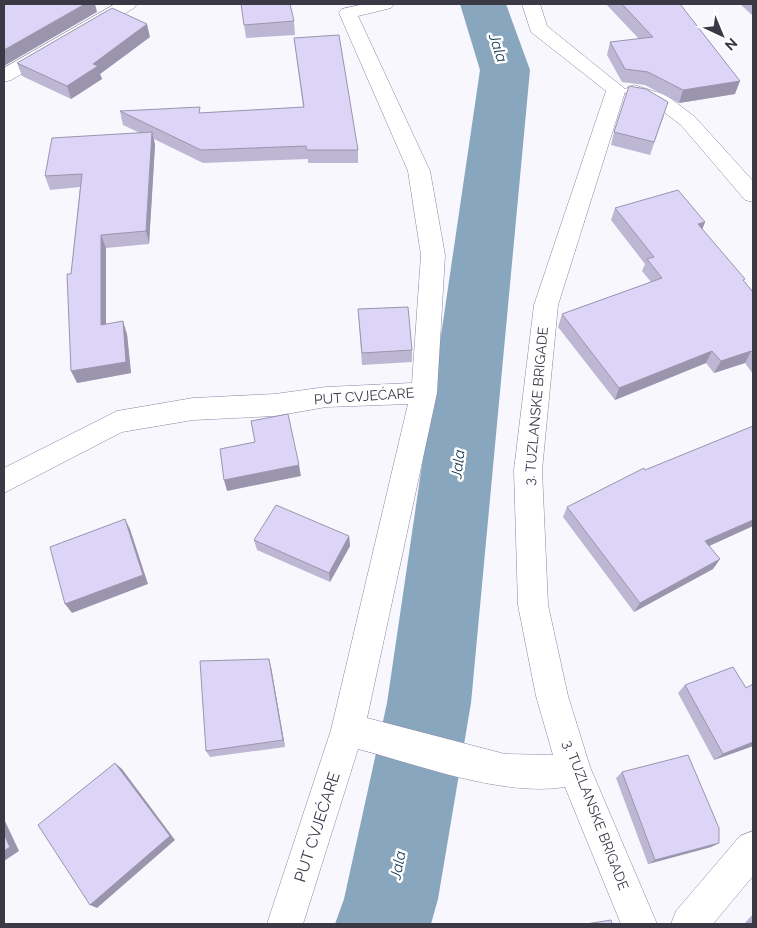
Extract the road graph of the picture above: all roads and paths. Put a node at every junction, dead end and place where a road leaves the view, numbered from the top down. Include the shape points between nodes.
1 (128, 4) edge
2 (385, 4) edge
3 (531, 4) edge
4 (4, 76) edge
5 (616, 90) junction
6 (753, 195) edge
7 (424, 393) junction
8 (4, 481) edge
9 (360, 734) junction
10 (574, 768) junction
11 (753, 849) edge
12 (285, 924) edge
13 (639, 924) edge
14 (689, 924) edge

1 - 4 street
2 - 7 street via 348,13 418,171 433,255
3 - 5 street via 538,28
5 - 6 street via 629,89 659,98 688,121
5 - 10 street, 3. TUZLANSKE BRIGADE via 546,305 528,470 533,605 552,696
7 - 8 street, PUT CVJEĆARE via 326,397 274,405 193,409 117,422
7 - 9 street, PUT CVJEĆARE
9 - 10 street via 505,771 551,772
9 - 12 street, PUT CVJEĆARE
10 - 13 street, 3. TUZLANSKE BRIGADE
11 - 14 street

